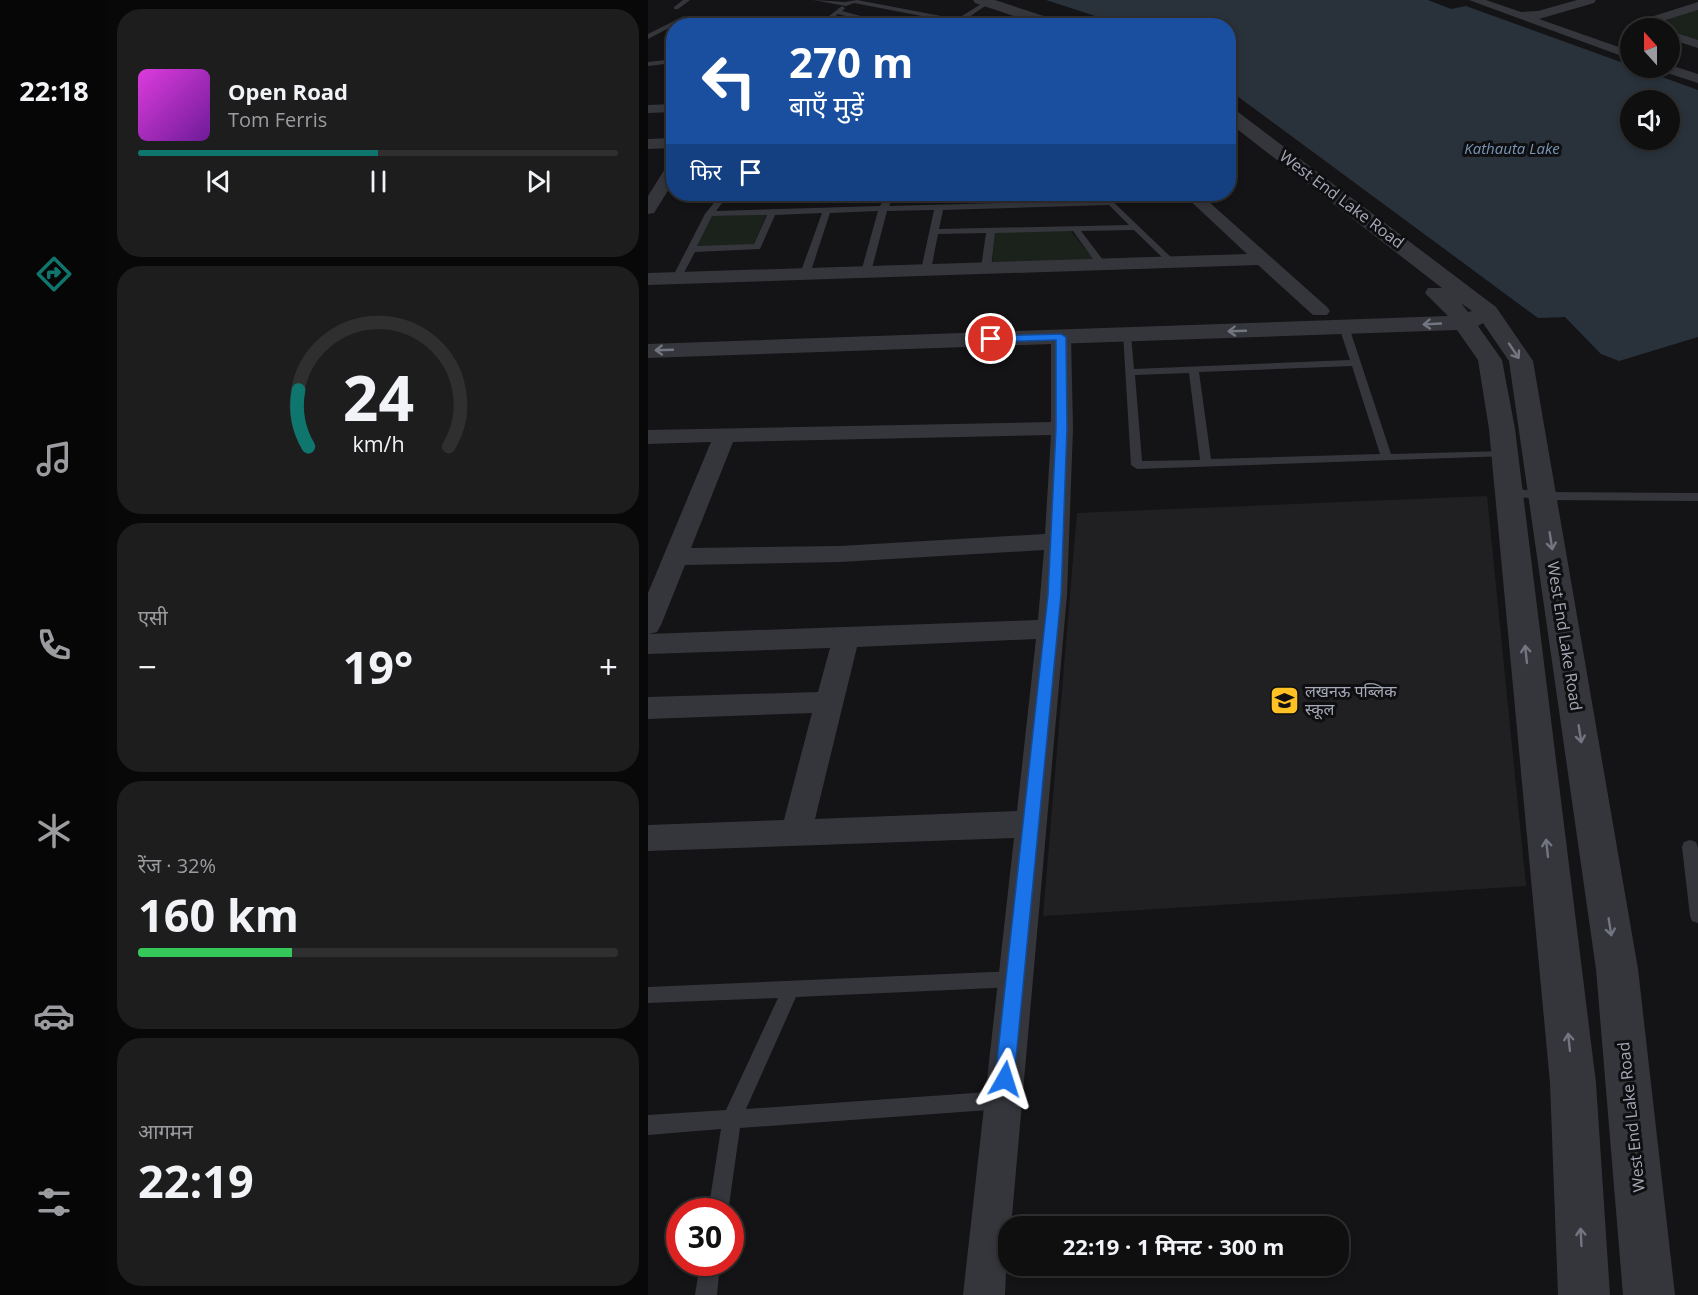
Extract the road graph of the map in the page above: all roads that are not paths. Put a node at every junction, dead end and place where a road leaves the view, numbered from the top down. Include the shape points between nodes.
1 (687, 0) edge
2 (816, 0) edge
3 (1005, 0) edge
4 (1475, 0) edge
5 (1563, 0) edge
6 (1590, 0) edge
7 (984, 1) edge
8 (846, 4) junction
9 (1698, 6) edge
10 (676, 8) dead end
11 (837, 12) junction
12 (1520, 16) junction
13 (830, 18) edge
14 (862, 18) edge
15 (931, 18) edge
16 (961, 18) edge
17 (1045, 18) edge
18 (1052, 18) edge
19 (1661, 18) edge
20 (666, 28) edge
21 (648, 37) edge
22 (1680, 38) edge
23 (1698, 44) edge
24 (1620, 51) edge
25 (666, 61) edge
26 (648, 64) edge
27 (1680, 73) edge
28 (1698, 79) edge
29 (666, 108) edge
30 (648, 109) edge
31 (1236, 120) edge
32 (1236, 137) edge
33 (666, 143) edge
34 (648, 144) edge
35 (666, 189) edge
36 (720, 201) edge
37 (887, 201) edge
38 (1199, 201) edge
39 (1110, 202) joint
40 (649, 206) edge
41 (939, 207) junction
42 (883, 209) junction
43 (827, 210) junction
44 (772, 212) junction
45 (710, 214) junction
46 (1136, 227) junction
47 (1075, 228) junction
48 (991, 231) junction
49 (933, 232) junction
50 (692, 249) junction
51 (1262, 259) junction
52 (1172, 262) junction
53 (1101, 264) junction
54 (986, 268) junction
55 (926, 270) junction
56 (866, 272) junction
57 (806, 274) junction
58 (676, 278) junction
59 (648, 279) edge
60 (1320, 311) junction
61 (1468, 314) junction
62 (1344, 327) junction
63 (648, 334) edge
64 (1126, 335) junction
65 (1061, 337) junction
66 (648, 351) edge
67 (1356, 363) junction
68 (1194, 370) junction
69 (1129, 372) junction
70 (1062, 428) junction
71 (725, 435) junction
72 (648, 437) edge
73 (1504, 454) junction
74 (1387, 458) junction
75 (1206, 463) junction
76 (1509, 492) junction
77 (1543, 496) junction
78 (1698, 497) edge
79 (1057, 541) junction
80 (674, 557) junction
81 (648, 625) edge
82 (1051, 628) junction
83 (846, 638) junction
84 (648, 644) edge
85 (829, 702) junction
86 (648, 708) edge
87 (1031, 824) junction
88 (796, 832) junction
89 (648, 838) edge
90 (1690, 848) dead end
91 (1698, 916) edge
92 (1015, 979) junction
93 (791, 989) junction
94 (648, 995) edge
95 (1002, 1100) junction
96 (732, 1119) junction
97 (648, 1125) edge
98 (720, 1198) edge
99 (708, 1276) edge
100 (705, 1295) edge
101 (984, 1295) edge
102 (1584, 1295) edge
103 (1649, 1295) edge

1 - 10 lane
2 - 8 lane
3 - 18 street
4 - 12 street
5 - 12 street via 1527,10
6 - 12 street via 1539,15
7 - 16 lane
7 - 17 street
8 - 11 lane
8 - 15 lane via 853,1
9 - 19 street
11 - 13 lane
11 - 14 lane
12 - 24 street
20 - 21 lane
22 - 23 street
25 - 26 lane
27 - 28 street
29 - 30 street
31 - 61 street, West End Lake Road
32 - 61 street, West End Lake Road
33 - 34 street
35 - 40 street
36 - 45 lane
37 - 42 lane
38 - 51 street
39 - 41 lane
39 - 46 lane
41 - 42 lane
41 - 49 lane
42 - 43 lane
42 - 56 lane
43 - 44 lane
43 - 57 lane
44 - 45 lane
44 - 50 lane via 757,247
45 - 50 lane
46 - 47 lane
46 - 52 lane
47 - 48 lane
47 - 53 lane
48 - 49 lane
48 - 54 lane
49 - 55 lane
50 - 58 lane
51 - 52 street
51 - 60 street
52 - 53 street
53 - 54 street
54 - 55 street
55 - 56 street
56 - 57 street
57 - 58 street
58 - 59 street
60 - 61 street
60 - 63 street
61 -> 62 street
61 - 73 street, West End Lake Road via 1490,360
61 -> 77 street, West End Lake Road via 1521,361
62 -> 64 street
62 - 67 lane
64 - 65 street
64 - 69 lane
65 -> 66 street
65 - 70 street
67 - 68 lane
67 - 74 lane
68 - 69 lane
68 - 75 lane
69 - 75 lane via 1137,465
70 - 71 street
70 - 79 street
71 - 72 street
71 - 80 street
73 - 74 lane
73 - 76 street, West End Lake Road
74 - 75 lane
76 - 77 lane
102 -> 76 street, West End Lake Road via 1573,1083
77 - 78 lane
77 -> 103 street, West End Lake Road via 1617,969
79 - 80 street via 840,554
79 - 82 street
80 - 81 street
82 - 83 street
82 - 87 street
83 - 84 street
83 - 85 street
85 - 86 street
85 - 88 street
87 - 88 street
87 - 92 street
88 - 89 street
90 - 91 lane
92 - 93 lane
92 - 95 street
93 - 94 lane
93 - 96 lane
95 - 96 lane
95 - 101 street
96 - 97 lane
96 - 98 lane
99 - 100 lane

